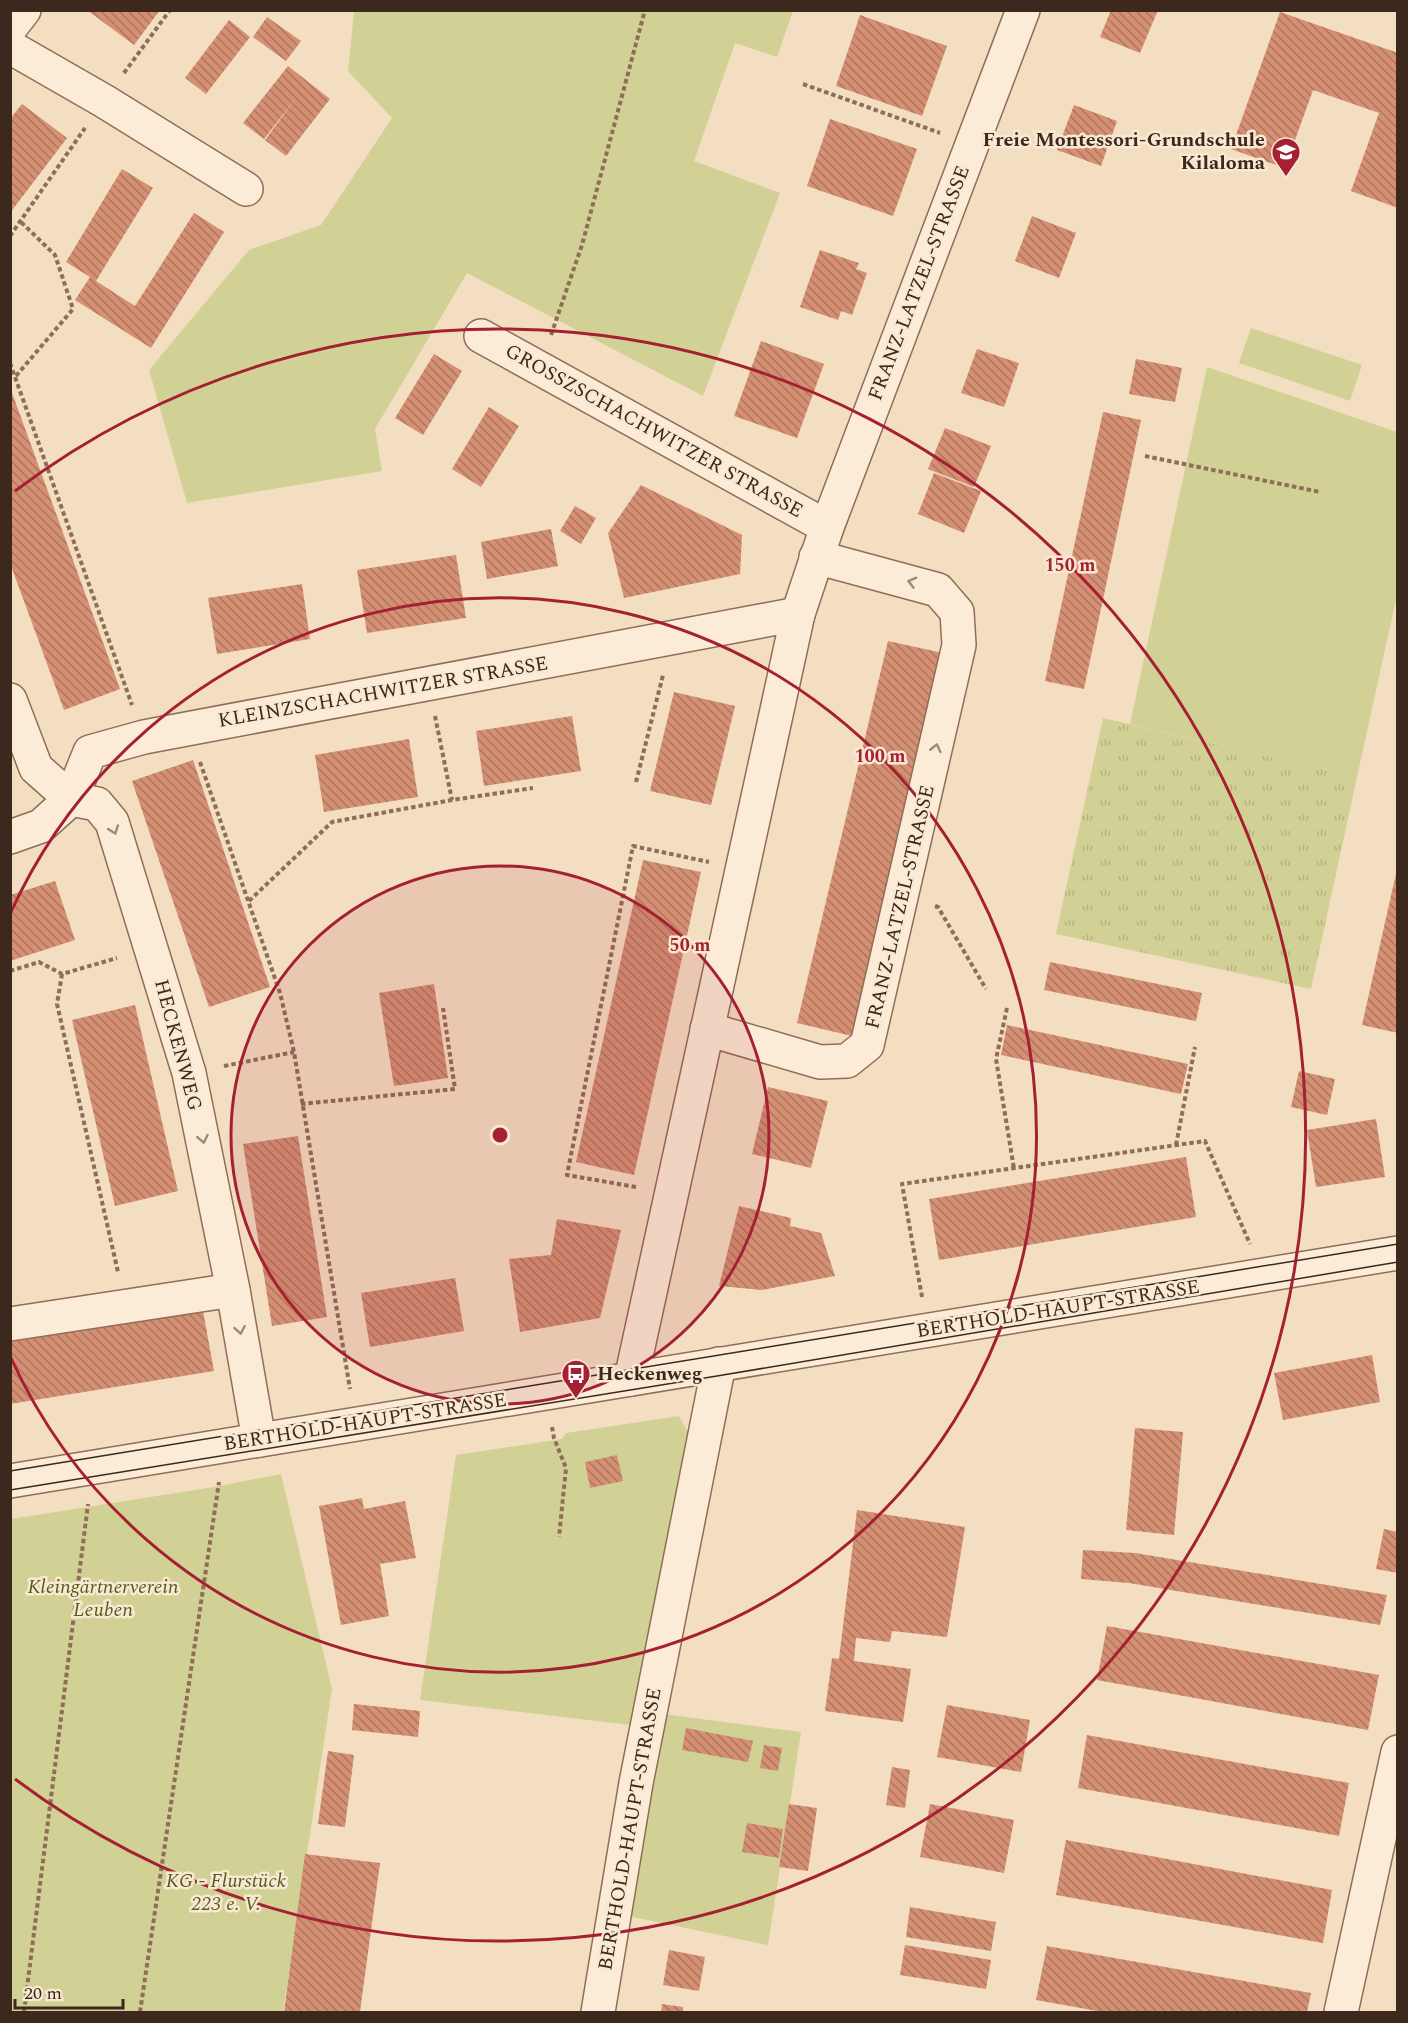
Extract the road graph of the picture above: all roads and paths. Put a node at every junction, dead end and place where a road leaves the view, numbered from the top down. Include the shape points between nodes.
1 (24, 10) edge
2 (170, 10) edge
3 (645, 10) edge
4 (1023, 10) edge
5 (10, 28) edge
6 (10, 46) edge
7 (804, 84) dead end
8 (104, 101) junction
9 (972, 144) junction
10 (246, 189) dead end
11 (21, 222) junction
12 (10, 236) edge
13 (481, 336) dead end
14 (10, 363) edge
15 (539, 367) junction
16 (15, 376) junction
17 (1145, 456) dead end
18 (1320, 492) dead end
19 (821, 542) junction
20 (798, 614) junction
21 (672, 638) junction
22 (429, 683) junction
23 (10, 700) edge
24 (188, 728) junction
25 (144, 737) junction
26 (636, 782) dead end
27 (533, 788) dead end
28 (71, 799) junction
29 (452, 800) junction
30 (10, 837) edge
31 (742, 869) junction
32 (902, 899) junction
33 (249, 901) junction
34 (151, 948) junction
35 (10, 971) edge
36 (62, 974) junction
37 (986, 989) dead end
38 (443, 1008) dead end
39 (1007, 1008) dead end
40 (707, 1029) junction
41 (1195, 1047) dead end
42 (294, 1052) junction
43 (189, 1072) junction
44 (301, 1104) junction
45 (1176, 1144) junction
46 (1014, 1169) junction
47 (671, 1193) junction
48 (1398, 1253) edge
49 (1263, 1275) junction
50 (233, 1290) junction
51 (126, 1307) junction
52 (10, 1324) edge
53 (928, 1330) junction
54 (719, 1364) junction
55 (631, 1379) junction
56 (547, 1392) junction
57 (356, 1424) junction
58 (259, 1440) junction
59 (225, 1445) junction
60 (10, 1481) edge
61 (88, 1507) dead end
62 (559, 1537) dead end
63 (1398, 1752) edge
64 (24, 2013) edge
65 (140, 2013) edge
66 (598, 2013) edge
67 (1341, 2013) edge

1 - 5 street
2 - 8 path
3 - 15 path via 582,245
4 - 9 street, FRANZ-LATZEL-STRASSE
6 - 8 street
7 - 9 path
8 - 10 street
8 - 11 path
9 - 19 street, FRANZ-LATZEL-STRASSE
11 - 12 path
11 - 16 path via 55,255 73,309
13 - 15 street, GROSSZSCHACHWITZER STRASSE
14 - 16 path
15 - 19 street, GROSSZSCHACHWITZER STRASSE
16 - 25 path
17 - 18 path
19 - 20 street, FRANZ-LATZEL-STRASSE
32 -> 19 street, FRANZ-LATZEL-STRASSE via 959,645 957,612 938,590
20 - 21 street, KLEINZSCHACHWITZER STRASSE
20 - 31 street, FRANZ-LATZEL-STRASSE
21 - 22 street, KLEINZSCHACHWITZER STRASSE
21 - 26 path
22 - 24 street, KLEINZSCHACHWITZER STRASSE
22 - 29 path
23 - 28 street, HECKENWEG via 36,768
24 - 25 street, KLEINZSCHACHWITZER STRASSE
24 - 33 path
25 - 28 street, KLEINZSCHACHWITZER STRASSE via 90,752
27 - 29 path
28 - 30 street, KLEINZSCHACHWITZER STRASSE via 40,826
28 -> 34 street, HECKENWEG via 97,804 112,822
29 - 33 path via 332,822
31 - 40 street, FRANZ-LATZEL-STRASSE
31 - 47 path via 633,846 567,1175
32 - 37 path via 938,907
32 - 40 street, FRANZ-LATZEL-STRASSE via 867,1045 847,1061 820,1062
33 - 42 path via 280,993
34 - 36 path
34 - 43 street, HECKENWEG
35 - 36 path via 39,962
36 - 51 path via 57,1004
38 - 44 path via 455,1089
39 - 46 path via 996,1059
40 - 47 street, FRANZ-LATZEL-STRASSE
41 - 45 path
42 - 43 path
42 - 44 path
43 -> 50 street, HECKENWEG
44 - 57 path
45 - 46 path
45 - 49 path via 1205,1141
46 - 53 path via 902,1184
47 - 55 street, FRANZ-LATZEL-STRASSE
48 - 49 street, BERTHOLD-HAUPT-STRASSE
49 - 53 street, BERTHOLD-HAUPT-STRASSE
50 - 51 street
50 -> 58 street, HECKENWEG
51 - 52 street
53 - 54 street, BERTHOLD-HAUPT-STRASSE
54 - 55 street, BERTHOLD-HAUPT-STRASSE
54 - 66 street, BERTHOLD-HAUPT-STRASSE via 636,1783
55 - 56 street, BERTHOLD-HAUPT-STRASSE
56 - 57 street, BERTHOLD-HAUPT-STRASSE
56 - 62 path via 554,1438 566,1468
57 - 58 street, BERTHOLD-HAUPT-STRASSE
58 - 59 street, BERTHOLD-HAUPT-STRASSE
59 - 60 street, BERTHOLD-HAUPT-STRASSE
59 - 65 path
61 - 64 path
63 - 67 street

